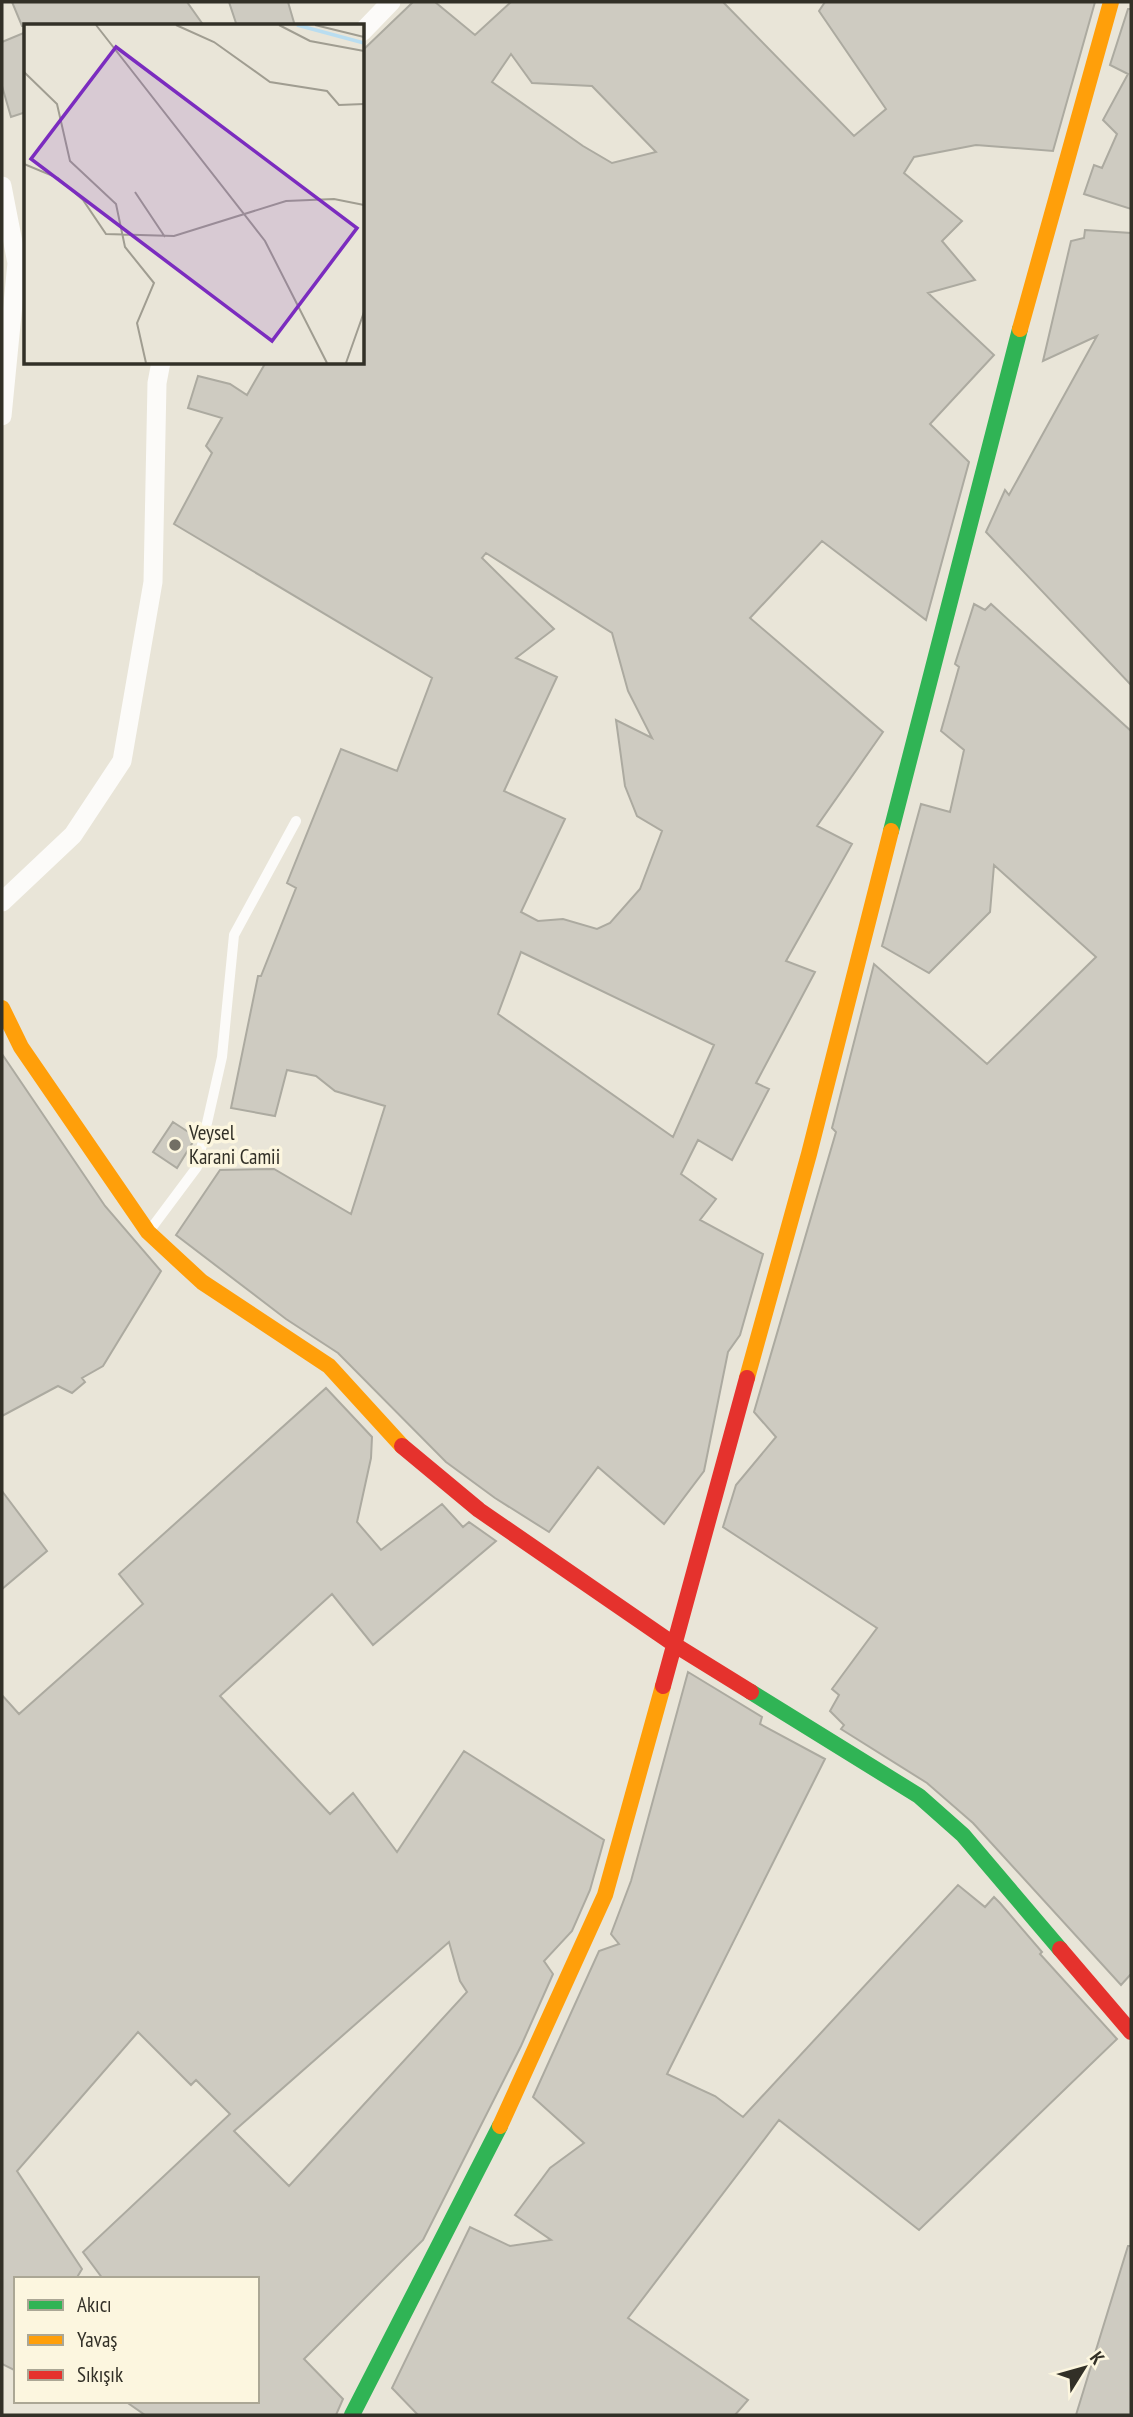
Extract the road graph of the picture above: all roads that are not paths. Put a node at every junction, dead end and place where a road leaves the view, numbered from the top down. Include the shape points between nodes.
1 (391, 2) edge
2 (1111, 2) edge
3 (364, 30) edge
4 (2, 186) edge
5 (161, 364) edge
6 (2, 416) edge
7 (296, 821) dead end
8 (2, 902) edge
9 (2, 1008) edge
10 (148, 1232) junction
11 (675, 1645) junction
12 (1131, 2032) edge
13 (352, 2415) edge

1 - 3 street
2 - 11 street via 1007,376 809,1154
4 - 6 street via 17,263
5 - 8 street via 153,582 122,761 73,835
7 - 10 lane via 234,935 222,1057 197,1167
9 - 10 street via 21,1047
10 - 11 street via 202,1282 329,1366 407,1451 478,1510
11 - 12 street via 919,1796 963,1835
11 - 13 street via 605,1895 522,2082

